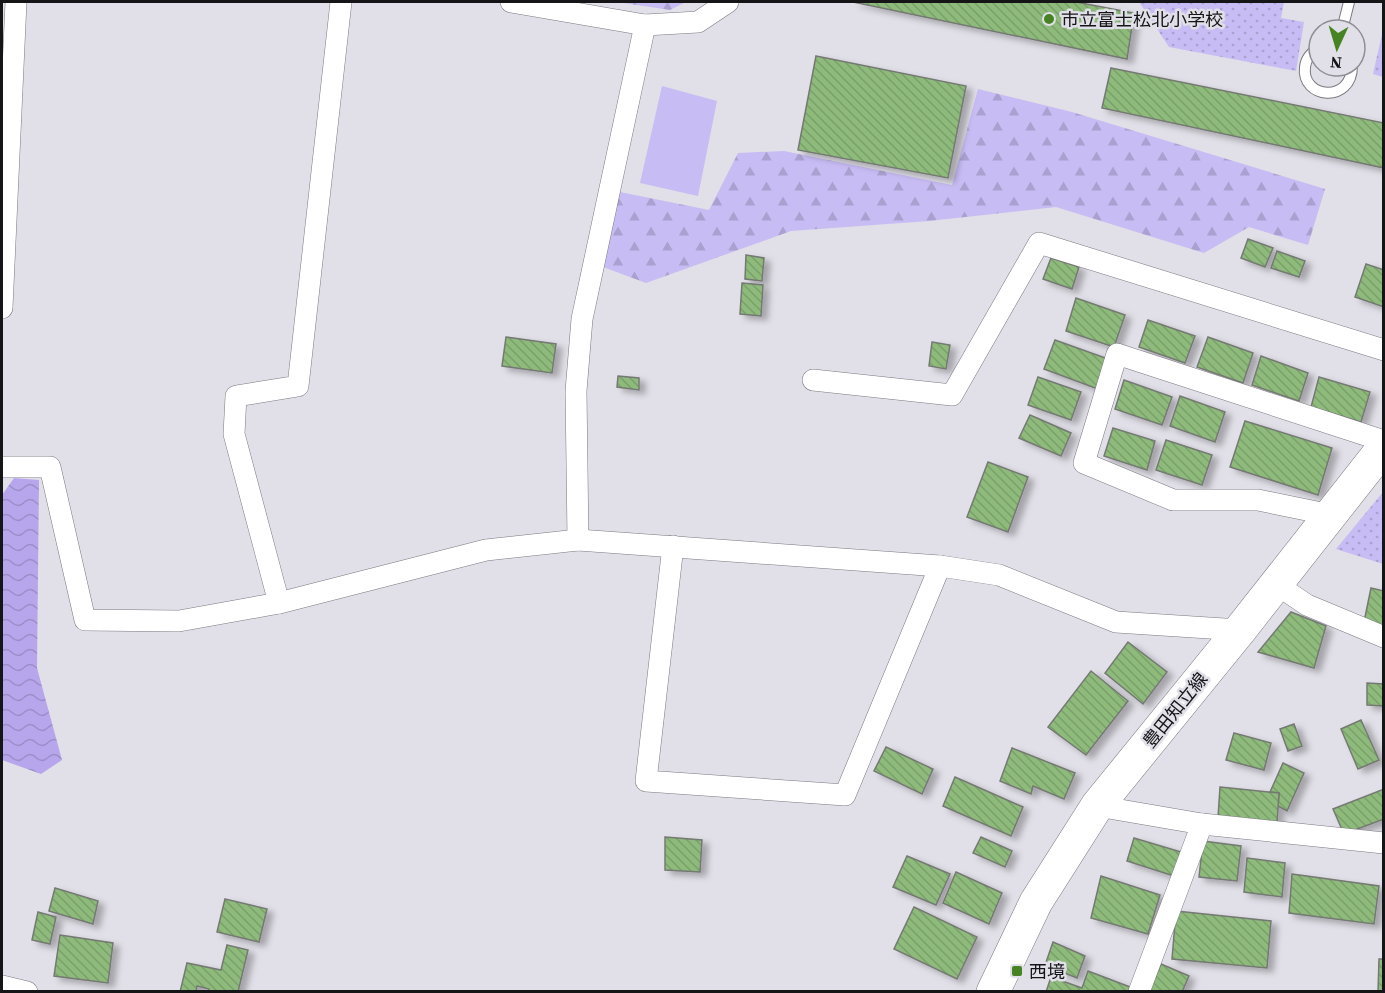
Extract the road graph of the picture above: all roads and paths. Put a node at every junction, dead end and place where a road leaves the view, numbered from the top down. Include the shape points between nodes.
1 (16, 2) edge
2 (341, 2) edge
3 (511, 2) edge
4 (728, 2) edge
5 (1349, 2) edge
6 (1345, 18) edge
7 (645, 25) junction
8 (1307, 60) edge
9 (1307, 77) edge
10 (1307, 78) edge
11 (1350, 78) edge
12 (2, 308) edge
13 (1383, 350) edge
14 (813, 380) dead end
15 (1383, 441) edge
16 (1383, 447) edge
17 (2, 466) edge
18 (1331, 515) junction
19 (578, 540) junction
20 (673, 546) junction
21 (940, 567) junction
22 (1276, 585) junction
23 (279, 603) junction
24 (1240, 630) junction
25 (1383, 637) edge
26 (1097, 806) junction
27 (1202, 824) junction
28 (1383, 843) edge
29 (2, 986) edge
30 (27, 992) edge
31 (993, 992) edge
32 (1139, 992) edge

1 - 12 street
2 - 23 street via 298,386 236,396 234,434
3 - 7 street
4 - 7 street via 698,22
5 - 6 lane
7 - 19 street via 582,319 576,391
8 - 9 lane
10 - 11 lane via 1315,89 1329,93 1344,88
13 - 14 street via 1039,243 952,395
15 - 18 street via 1117,354 1084,463 1173,500 1258,500
16 - 18 main road, 豊田知立線
17 - 23 street via 50,467 85,620 179,621
18 - 22 main road, 豊田知立線
19 - 20 street
19 - 23 street via 486,550
20 - 21 street
20 - 21 street via 646,781 845,795
21 - 24 street via 999,575 1116,622
22 - 24 main road, 豊田知立線
22 - 25 street via 1307,605
24 - 26 main road, 豊田知立線
26 - 27 street
26 - 31 main road, 豊田知立線 via 1036,902
27 - 28 street
27 - 32 street
29 - 30 street

